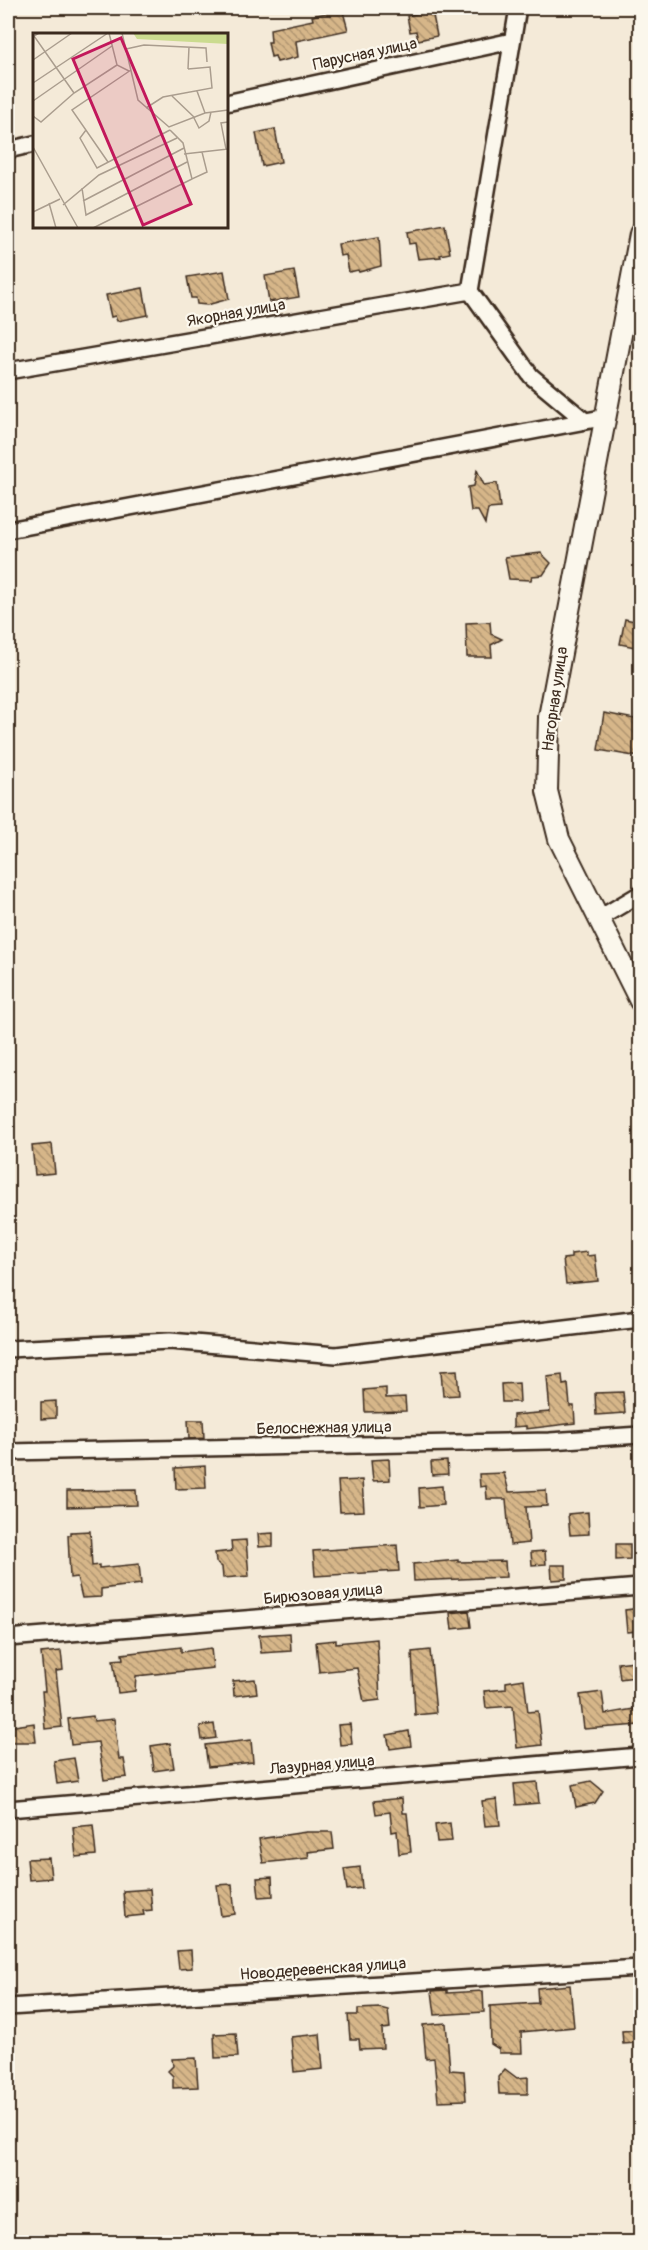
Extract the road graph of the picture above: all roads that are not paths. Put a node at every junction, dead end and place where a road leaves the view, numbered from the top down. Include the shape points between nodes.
1 (518, 8) edge
2 (512, 41) junction
3 (228, 103) edge
4 (33, 144) edge
5 (8, 150) edge
6 (640, 234) edge
7 (470, 291) junction
8 (8, 371) edge
9 (607, 417) junction
10 (585, 421) junction
11 (8, 530) edge
12 (640, 894) edge
13 (598, 919) junction
14 (640, 1001) edge
15 (640, 1319) edge
16 (8, 1349) edge
17 (640, 1435) edge
18 (8, 1452) edge
19 (640, 1587) edge
20 (8, 1638) edge
21 (640, 1756) edge
22 (8, 1809) edge
23 (640, 1968) edge
24 (8, 2007) edge

1 - 2 street
2 - 3 street, Парусная улица
2 - 7 street
4 - 5 street
6 - 9 street, Нагорная улица
7 - 8 street, Якорная улица
7 - 10 street via 531,376
9 - 10 street
9 - 13 street, Нагорная улица via 551,706 547,753 547,790 559,839
10 - 11 street
12 - 13 street
13 - 14 street, Нагорная улица
15 - 16 street via 336,1355 170,1341
17 - 18 street, Белоснежная улица via 550,1441
19 - 20 street, Бирюзовая улица
21 - 22 street, Лазурная улица
23 - 24 street, Новодеревенская улица

